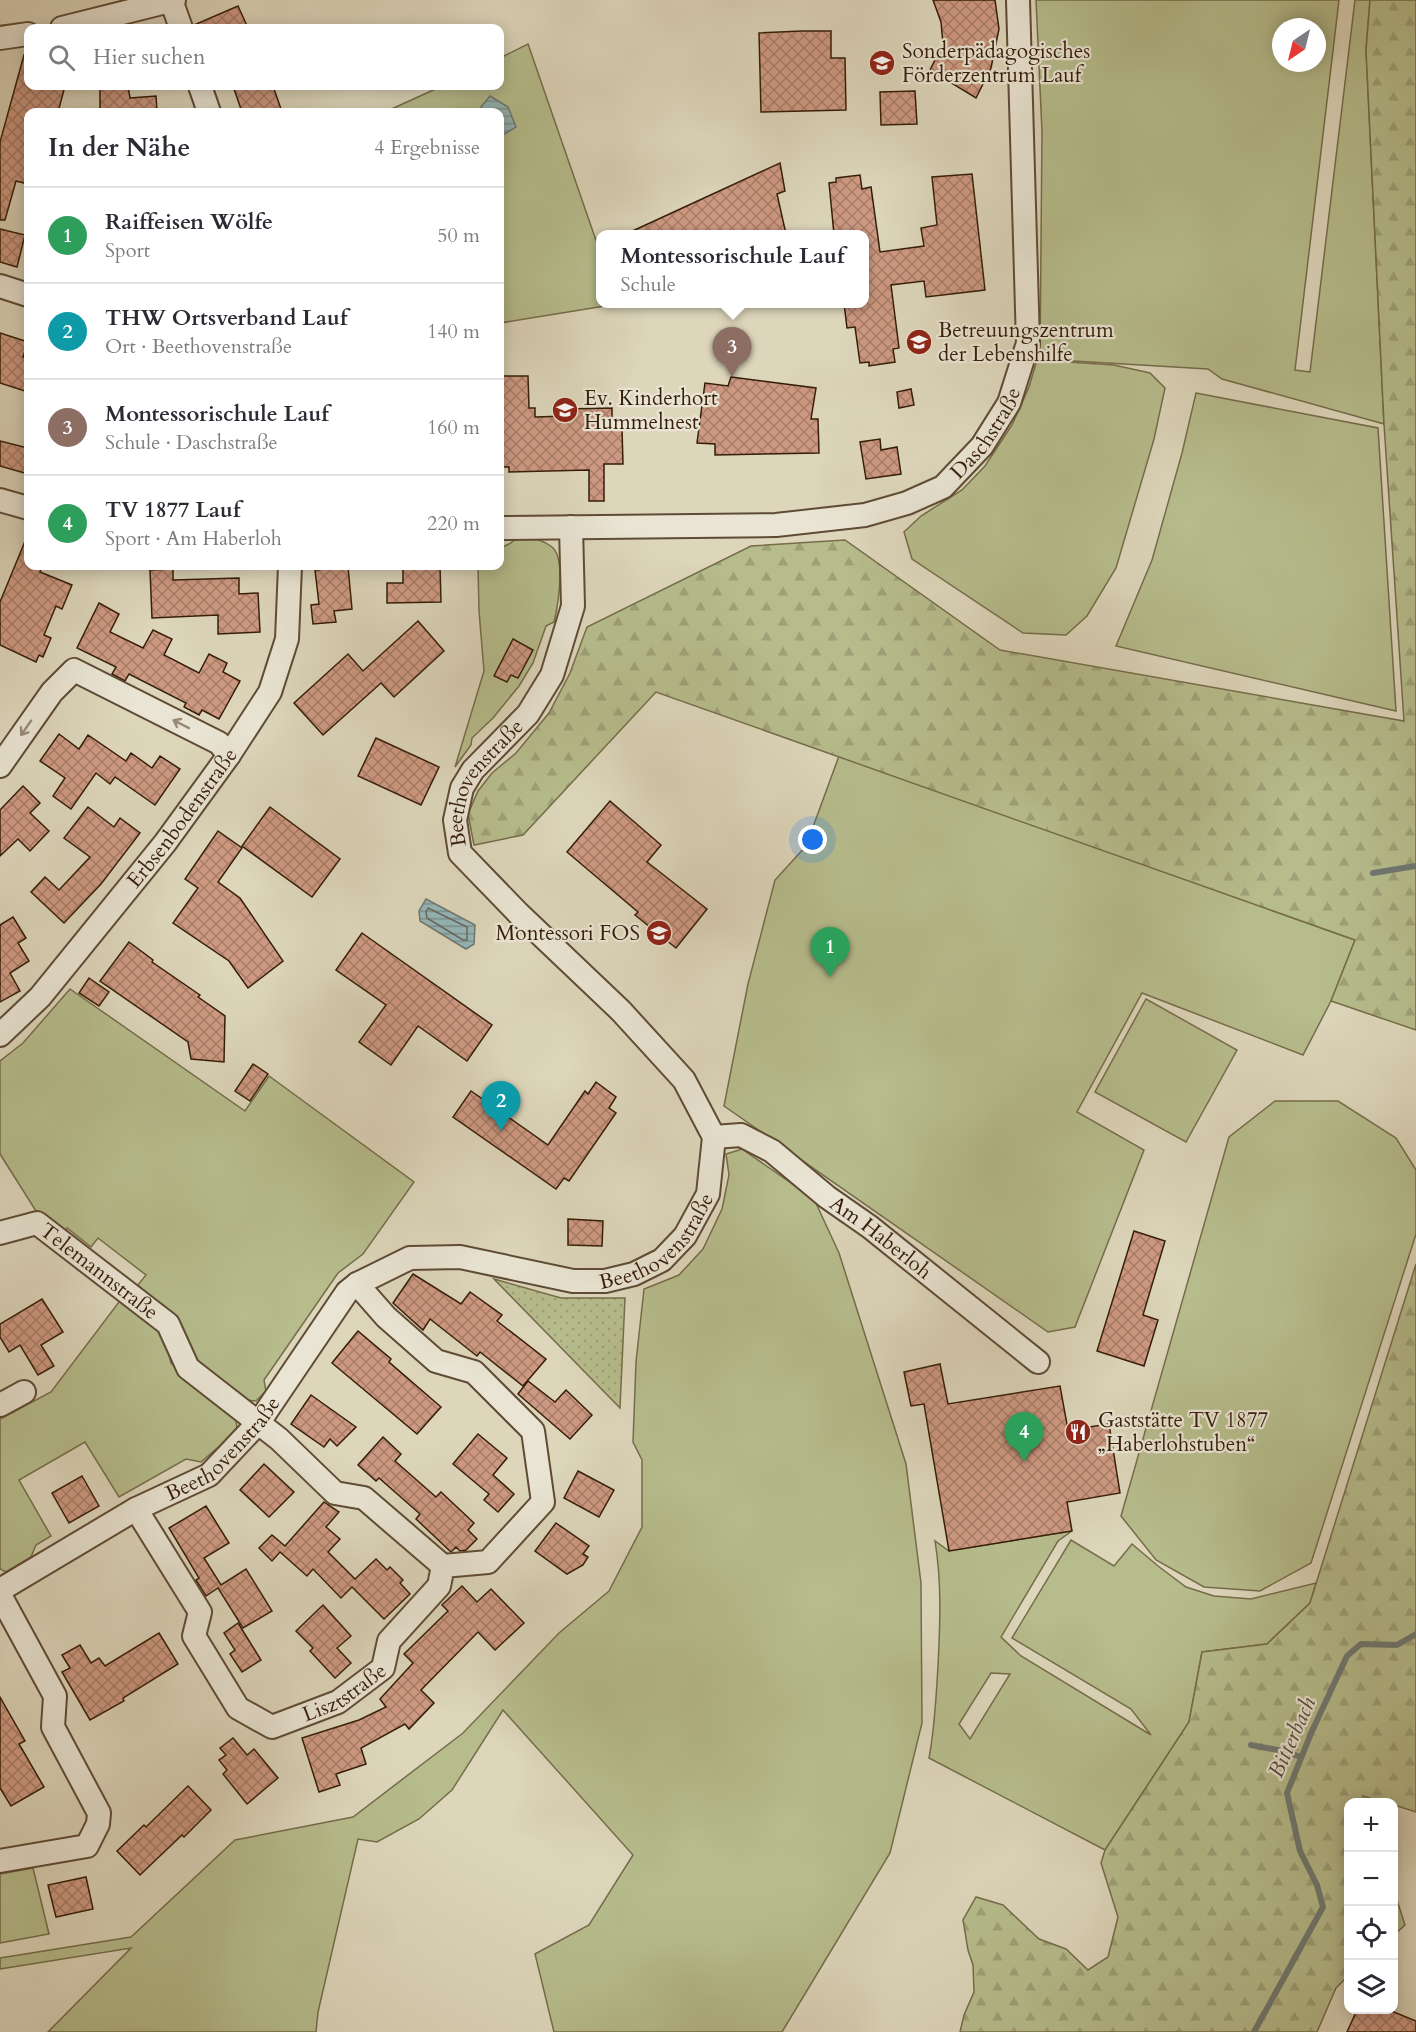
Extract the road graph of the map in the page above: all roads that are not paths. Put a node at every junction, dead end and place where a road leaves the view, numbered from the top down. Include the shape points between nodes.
1 (172, 0) edge
2 (1018, 0) edge
3 (78, 24) edge
4 (180, 24) edge
5 (24, 35) edge
6 (0, 38) edge
7 (201, 90) edge
8 (208, 108) edge
9 (0, 286) edge
10 (24, 294) edge
11 (0, 500) edge
12 (24, 507) edge
13 (571, 527) junction
14 (504, 528) edge
15 (290, 570) edge
16 (230, 755) junction
17 (0, 766) edge
18 (0, 1035) edge
19 (714, 1137) junction
20 (0, 1233) edge
21 (357, 1284) junction
22 (1038, 1362) dead end
23 (24, 1392) dead end
24 (0, 1405) edge
25 (259, 1422) junction
26 (136, 1509) junction
27 (444, 1566) junction
28 (0, 1590) edge
29 (0, 1595) edge
30 (0, 1861) edge

1 - 3 street
1 - 4 street
2 - 13 street, Daschstraße via 1028,343 1009,403 982,446 943,487 866,515 776,525
5 - 6 street
7 - 8 street
9 - 10 street
11 - 12 street
13 - 14 street, Daschstraße
13 - 19 street, Beethovenstraße via 573,606 552,675 528,714 472,770 462,788 455,820 460,853 621,1011 684,1080
15 - 16 street, Erbsenbodenstraße via 287,639 270,692
16 -> 17 street via 219,743 74,670 52,692
16 - 18 street, Erbsenbodenstraße via 64,969
19 - 21 street, Beethovenstraße via 708,1194 686,1236 662,1260 634,1274 605,1281 573,1281 460,1257 410,1258
19 - 22 street, Am Haberloh via 741,1135 772,1151
20 - 25 street, Telemannstraße via 37,1223 168,1324 188,1368
21 - 25 street, Beethovenstraße via 347,1292
21 - 27 street via 386,1317 436,1361 474,1372 533,1431 543,1502 488,1562
23 - 24 street
25 - 26 street, Beethovenstraße via 209,1475
25 - 27 street via 336,1493 364,1498
26 - 27 street, Lisztstraße via 200,1612 194,1636 238,1708 272,1727 338,1702 383,1668 389,1641 439,1586
26 - 28 street, Beethovenstraße
29 - 30 street via 55,1696 53,1727 99,1813 87,1846

